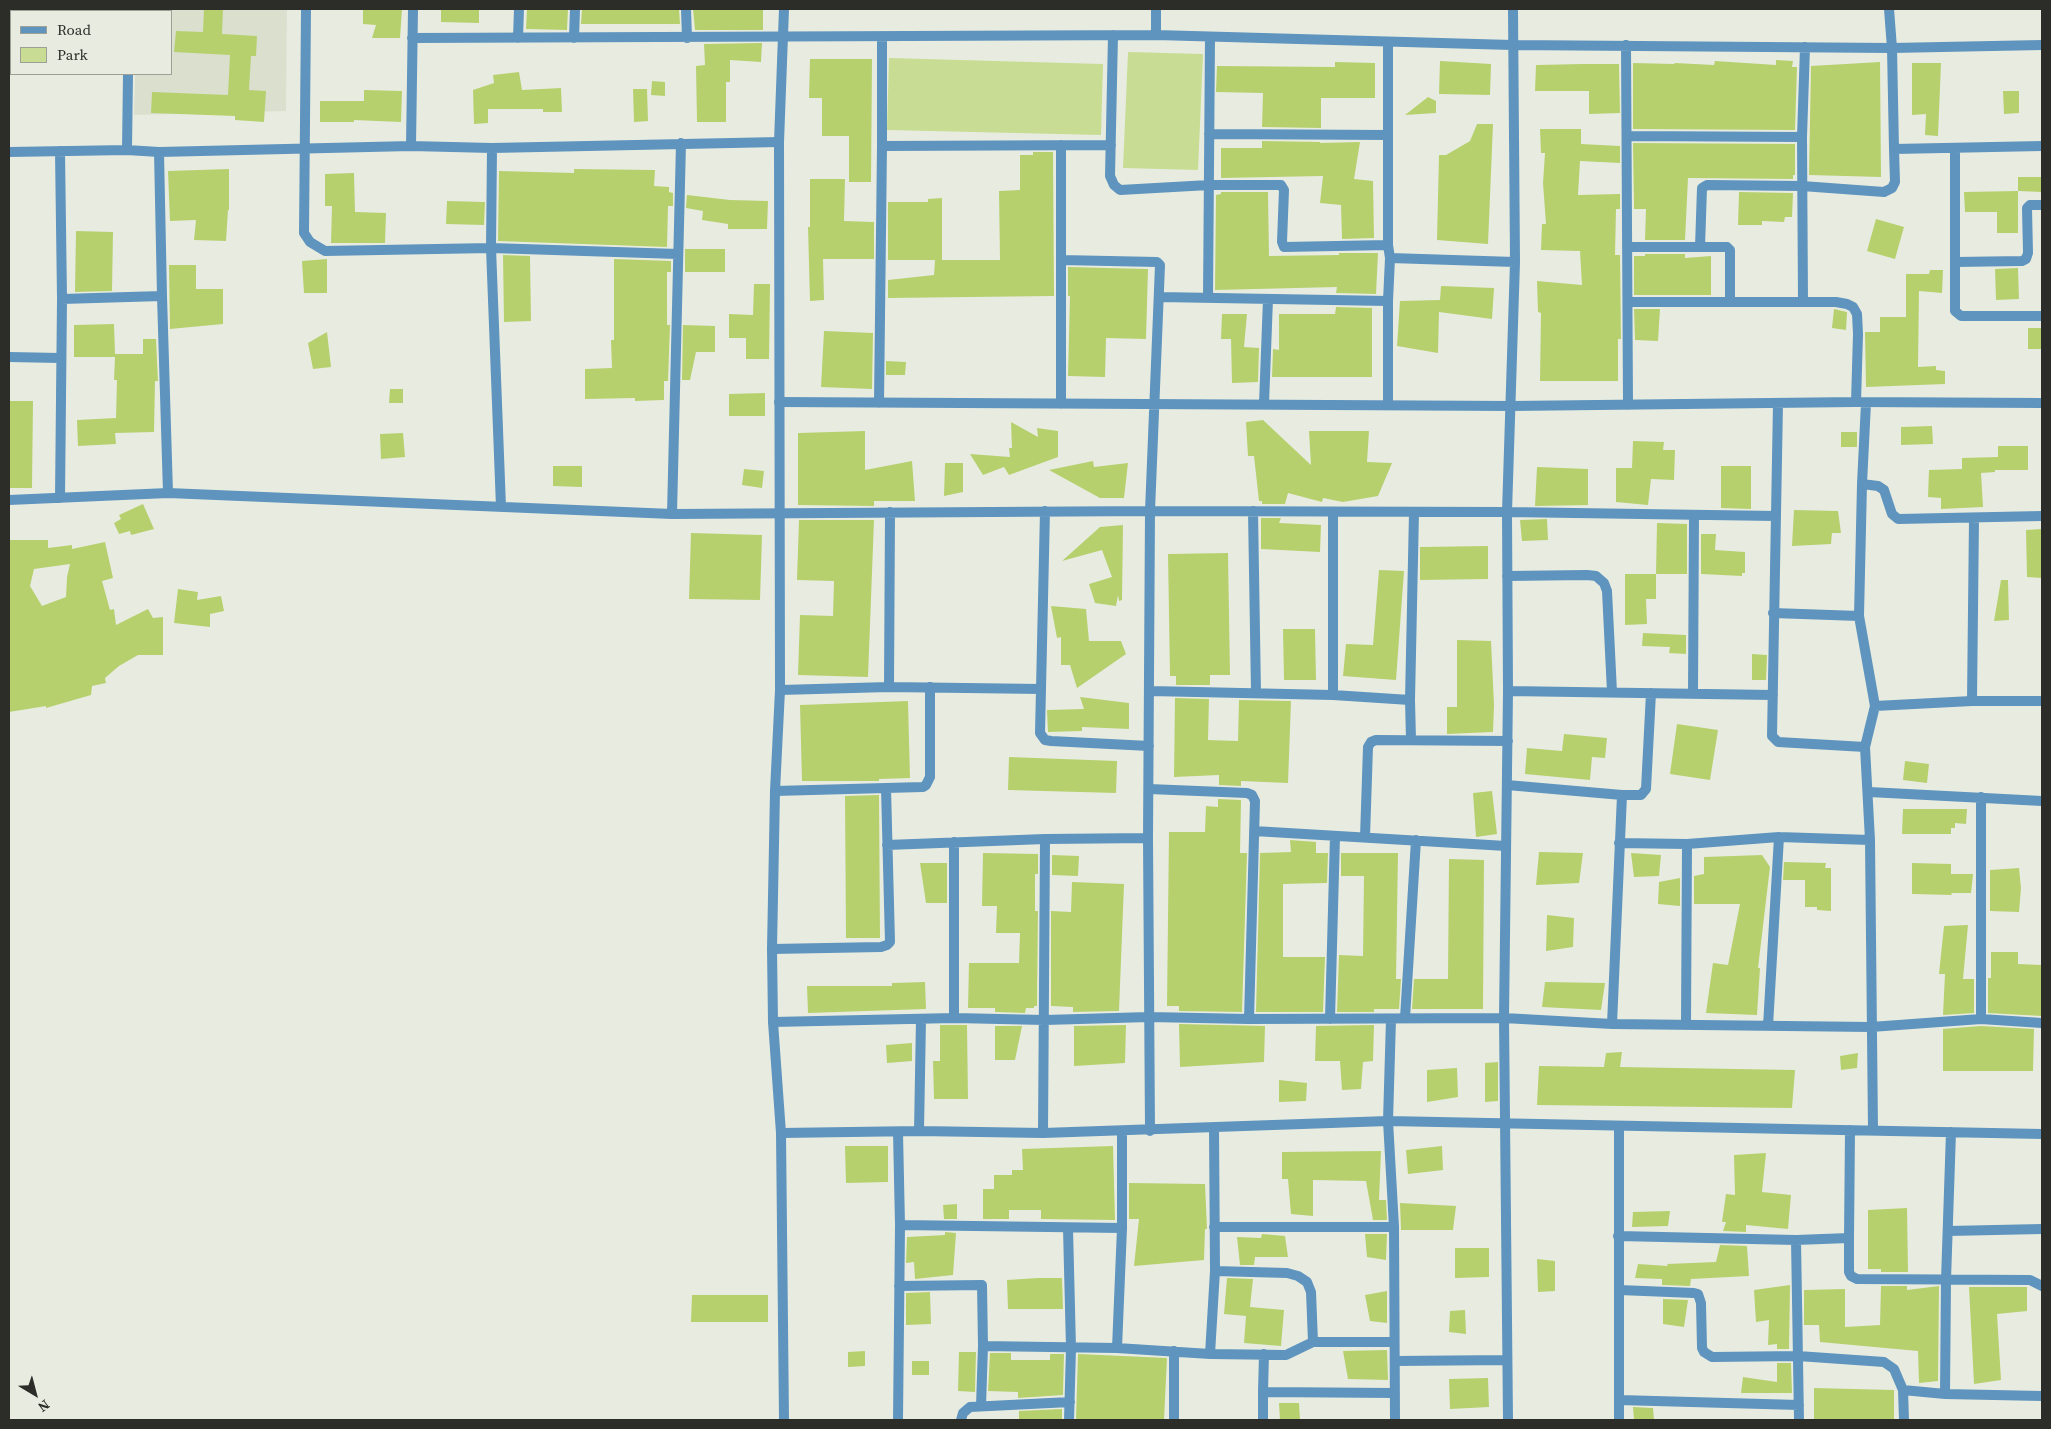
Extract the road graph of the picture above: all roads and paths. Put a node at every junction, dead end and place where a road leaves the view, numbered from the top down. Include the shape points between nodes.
1 (306, 9) edge
2 (413, 9) edge
3 (519, 9) edge
4 (575, 9) edge
5 (686, 9) edge
6 (784, 9) edge
7 (1156, 9) edge
8 (1513, 9) edge
9 (1889, 9) edge
10 (1112, 35) junction
11 (1156, 35) junction
12 (783, 37) junction
13 (882, 37) junction
14 (1210, 37) junction
15 (412, 38) junction
16 (518, 38) junction
17 (574, 38) junction
18 (687, 38) junction
19 (1388, 43) junction
20 (1512, 45) junction
21 (1626, 45) junction
22 (2042, 46) edge
23 (1805, 47) junction
24 (1892, 48) junction
25 (128, 75) edge
26 (1209, 134) junction
27 (1388, 135) junction
28 (1627, 136) junction
29 (1802, 136) junction
30 (779, 142) junction
31 (681, 143) junction
32 (1061, 145) junction
33 (1110, 145) junction
34 (411, 146) junction
35 (882, 146) junction
36 (2042, 146) edge
37 (303, 148) junction
38 (492, 148) junction
39 (1955, 148) junction
40 (1894, 149) junction
41 (127, 150) junction
42 (9, 152) edge
43 (60, 152) junction
44 (159, 152) junction
45 (1209, 185) junction
46 (1802, 186) junction
47 (2042, 205) edge
48 (1388, 245) junction
49 (1627, 247) junction
50 (1700, 247) junction
51 (491, 248) junction
52 (678, 254) junction
53 (1390, 258) junction
54 (1061, 260) junction
55 (1515, 262) junction
56 (1955, 262) junction
57 (162, 296) junction
58 (1159, 298) junction
59 (1208, 298) junction
60 (1268, 299) junction
61 (62, 300) junction
62 (1388, 301) junction
63 (1628, 302) junction
64 (1730, 302) junction
65 (1803, 302) junction
66 (2042, 316) edge
67 (9, 358) edge
68 (60, 358) junction
69 (779, 402) junction
70 (879, 402) junction
71 (1861, 402) junction
72 (1778, 403) junction
73 (2042, 403) edge
74 (1061, 404) junction
75 (1264, 404) junction
76 (1153, 405) junction
77 (1388, 405) junction
78 (1628, 405) junction
79 (1511, 406) junction
80 (1862, 484) junction
81 (168, 494) junction
82 (60, 498) junction
83 (9, 500) edge
84 (501, 507) junction
85 (1045, 511) junction
86 (1150, 511) junction
87 (1253, 511) junction
88 (890, 512) junction
89 (1333, 512) junction
90 (1414, 512) junction
91 (1507, 512) junction
92 (780, 513) junction
93 (672, 514) junction
94 (1694, 516) junction
95 (1776, 516) junction
96 (2042, 516) edge
97 (1974, 518) junction
98 (1508, 576) junction
99 (1774, 613) junction
100 (1859, 616) junction
101 (889, 687) junction
102 (930, 688) junction
103 (1041, 689) junction
104 (780, 690) junction
105 (1150, 691) junction
106 (1508, 691) junction
107 (1612, 692) junction
108 (1256, 693) junction
109 (1651, 693) junction
110 (1693, 694) junction
111 (1333, 695) junction
112 (1773, 695) junction
113 (1410, 700) junction
114 (1972, 700) junction
115 (2042, 702) edge
116 (1875, 706) junction
117 (1411, 740) junction
118 (1508, 741) junction
119 (1149, 746) junction
120 (1865, 747) junction
121 (1508, 785) junction
122 (886, 788) junction
123 (1149, 789) junction
124 (775, 791) junction
125 (1869, 792) junction
126 (1622, 795) junction
127 (1981, 796) junction
128 (2042, 801) edge
129 (1254, 831) junction
130 (1335, 836) junction
131 (1365, 837) junction
132 (1779, 837) junction
133 (1148, 838) junction
134 (1045, 839) junction
135 (1416, 840) junction
136 (1870, 840) junction
137 (954, 842) junction
138 (1619, 843) junction
139 (1687, 844) junction
140 (887, 845) junction
141 (1506, 846) junction
142 (772, 948) junction
143 (954, 1018) junction
144 (1149, 1018) junction
145 (1405, 1018) junction
146 (1504, 1018) junction
147 (921, 1019) junction
148 (1249, 1019) junction
149 (1330, 1019) junction
150 (1391, 1019) junction
151 (1981, 1019) junction
152 (1045, 1020) junction
153 (773, 1022) junction
154 (2042, 1023) edge
155 (1612, 1024) junction
156 (1686, 1024) junction
157 (1768, 1026) junction
158 (1871, 1027) junction
159 (1388, 1122) junction
160 (1506, 1123) junction
161 (1619, 1127) junction
162 (1214, 1128) junction
163 (1850, 1130) junction
164 (1873, 1130) junction
165 (919, 1131) junction
166 (1122, 1131) junction
167 (1150, 1131) junction
168 (898, 1132) junction
169 (1951, 1132) junction
170 (781, 1133) junction
171 (1043, 1133) junction
172 (2042, 1134) edge
173 (900, 1225) junction
174 (1214, 1227) junction
175 (1394, 1227) junction
176 (1068, 1228) junction
177 (1122, 1228) junction
178 (2042, 1229) edge
179 (1948, 1231) junction
180 (1618, 1236) junction
181 (1849, 1238) junction
182 (1796, 1240) junction
183 (1215, 1271) junction
184 (1946, 1280) junction
185 (899, 1286) junction
186 (2042, 1286) edge
187 (1619, 1290) junction
188 (1313, 1342) junction
189 (1394, 1342) junction
190 (983, 1346) junction
191 (1071, 1348) junction
192 (1117, 1348) junction
193 (1174, 1351) junction
194 (1210, 1354) junction
195 (1264, 1354) junction
196 (1798, 1356) junction
197 (1507, 1360) junction
198 (1395, 1361) junction
199 (1903, 1390) junction
200 (1262, 1392) junction
201 (1395, 1393) junction
202 (1945, 1394) junction
203 (2042, 1396) edge
204 (1619, 1400) junction
205 (1070, 1402) junction
206 (1799, 1405) junction
207 (980, 1406) junction
208 (784, 1420) edge
209 (898, 1420) edge
210 (961, 1420) edge
211 (1069, 1420) edge
212 (1174, 1420) edge
213 (1263, 1420) edge
214 (1395, 1420) edge
215 (1508, 1420) edge
216 (1619, 1420) edge
217 (1800, 1420) edge
218 (1904, 1420) edge

1 - 37 street
2 - 15 street
3 - 16 street
4 - 17 street
5 - 18 street
6 - 12 street
7 - 11 street
8 - 20 street
9 - 24 street
10 - 11 street
10 - 13 street
10 - 33 street
11 - 14 street
12 - 13 street
12 - 18 street
12 - 30 street
13 - 35 street
14 - 19 street
14 - 26 street
15 - 16 street
15 - 34 street
16 - 17 street
17 - 18 street
19 - 20 street
19 - 27 street
20 - 21 street
20 - 55 street
21 - 23 street
21 - 28 street
22 - 24 street
23 - 24 street
23 - 29 street
24 - 40 street
25 - 41 street
26 - 27 street
26 - 45 street
27 - 48 street
28 - 29 street
28 - 49 street
29 - 46 street
30 - 31 street
30 - 69 street
31 - 38 street
31 - 52 street
32 - 33 street
32 - 35 street
32 - 54 street
33 - 45 street via 1110,176 1120,190
34 - 37 street
34 - 38 street
35 - 70 street
36 - 39 street
37 - 44 street
37 - 51 street via 304,233 310,242 325,251
38 - 51 street
39 - 40 street
39 - 56 street
40 - 46 street via 1895,182 1889,191
41 - 43 street
41 - 44 street
42 - 43 street
43 - 61 street
44 - 57 street
45 - 48 street via 1281,185 1284,190 1282,242 1286,248
45 - 59 street
46 - 50 street via 1704,186
46 - 65 street
47 - 56 street via 2027,208 2026,259
48 - 53 street
49 - 50 street
49 - 63 street
50 - 64 street via 1729,248
51 - 52 street
51 - 84 street
52 - 93 street
53 - 55 street
53 - 62 street
54 - 58 street via 1156,262 1160,265
54 - 74 street
55 - 79 street
56 - 66 street via 1957,314
57 - 61 street
57 - 81 street
58 - 59 street
58 - 76 street
59 - 60 street
60 - 62 street
60 - 75 street
61 - 68 street
62 - 77 street
63 - 64 street
63 - 78 street
64 - 65 street
65 - 71 street via 1842,303 1853,307 1857,314
67 - 68 street
68 - 82 street
69 - 70 street
69 - 92 street
70 - 74 street
71 - 72 street
71 - 73 street
71 - 80 street
72 - 78 street
72 - 95 street
74 - 76 street
75 - 76 street
75 - 77 street
76 - 86 street
77 - 79 street
78 - 79 street
79 - 91 street
80 - 97 street via 1884,490 1892,514 1898,519
80 - 100 street
81 - 82 street
81 - 84 street
82 - 83 street
84 - 93 street
85 - 86 street
85 - 88 street
85 - 103 street
86 - 87 street
86 - 105 street
87 - 89 street
87 - 108 street
88 - 92 street
88 - 101 street
89 - 90 street
89 - 111 street
90 - 91 street
90 - 113 street
91 - 94 street
91 - 98 street
92 - 93 street
92 - 104 street
94 - 95 street
94 - 110 street
95 - 99 street
96 - 97 street
97 - 114 street
98 - 106 street
98 - 107 street via 1587,575 1596,576 1604,583
99 - 100 street
99 - 112 street
100 - 116 street
101 - 102 street
101 - 104 street
102 - 103 street
102 - 122 street via 929,783 923,787
103 - 119 street via 1040,733 1045,740
104 - 124 street
105 - 108 street
105 - 119 street
106 - 107 street
106 - 118 street
107 - 109 street
108 - 111 street
109 - 110 street
109 - 126 street via 1646,789 1641,795
110 - 112 street
111 - 113 street
112 - 120 street via 1772,732 1778,742
113 - 117 street
114 - 115 street
114 - 116 street
116 - 120 street
117 - 118 street
117 - 131 street via 1376,740 1368,747
118 - 121 street
119 - 123 street
120 - 125 street
121 - 126 street
121 - 141 street
122 - 124 street
122 - 140 street
123 - 129 street via 1252,795 1255,800
123 - 133 street
124 - 142 street
125 - 127 street
125 - 136 street
126 - 138 street
127 - 128 street
127 - 151 street
129 - 130 street
129 - 148 street
130 - 131 street
130 - 149 street
131 - 135 street
132 - 136 street
132 - 139 street
132 - 157 street
133 - 134 street
133 - 144 street
134 - 137 street
134 - 152 street
135 - 141 street
135 - 145 street
136 - 158 street
137 - 140 street
137 - 143 street
138 - 139 street
138 - 155 street
139 - 156 street
140 - 142 street via 891,936 887,945
141 - 146 street
142 - 153 street
143 - 147 street
143 - 152 street
144 - 148 street
144 - 152 street
144 - 167 street
145 - 146 street
145 - 150 street
146 - 155 street
146 - 160 street
147 - 153 street
147 - 165 street
148 - 149 street
149 - 150 street
150 - 159 street
151 - 154 street
151 - 158 street
152 - 171 street
153 - 170 street
155 - 156 street
156 - 157 street
157 - 158 street
158 - 164 street
159 - 160 street
159 - 162 street
159 - 175 street
160 - 161 street
160 - 197 street
161 - 163 street
161 - 180 street
162 - 167 street
162 - 174 street
163 - 164 street
163 - 181 street
164 - 169 street
165 - 168 street
165 - 171 street
166 - 167 street
166 - 171 street
166 - 177 street
168 - 170 street
168 - 173 street
169 - 172 street
169 - 179 street
170 - 208 street
173 - 176 street
173 - 185 street
174 - 175 street
174 - 183 street
175 - 189 street
176 - 177 street
176 - 191 street
177 - 192 street
178 - 179 street
179 - 184 street
180 - 182 street
180 - 187 street
181 - 182 street
181 - 184 street via 1849,1272 1854,1278
182 - 196 street
183 - 188 street via 1287,1273 1307,1282 1311,1292
183 - 194 street
184 - 186 street via 2030,1280
184 - 202 street
185 - 190 street via 982,1285
185 - 209 street
187 - 196 street via 1698,1294 1702,1348 1712,1357
187 - 204 street
188 - 189 street
188 - 195 street via 1291,1353
189 - 198 street
190 - 191 street
190 - 207 street
191 - 192 street
191 - 205 street
192 - 193 street
193 - 194 street
193 - 212 street
194 - 195 street
195 - 200 street
196 - 199 street via 1884,1362 1894,1369
196 - 206 street
197 - 198 street
197 - 215 street
198 - 201 street
199 - 202 street
199 - 218 street
200 - 201 street
200 - 213 street
201 - 214 street
202 - 203 street
204 - 206 street
204 - 216 street
205 - 207 street
205 - 211 street
206 - 217 street
207 - 210 street via 970,1407

